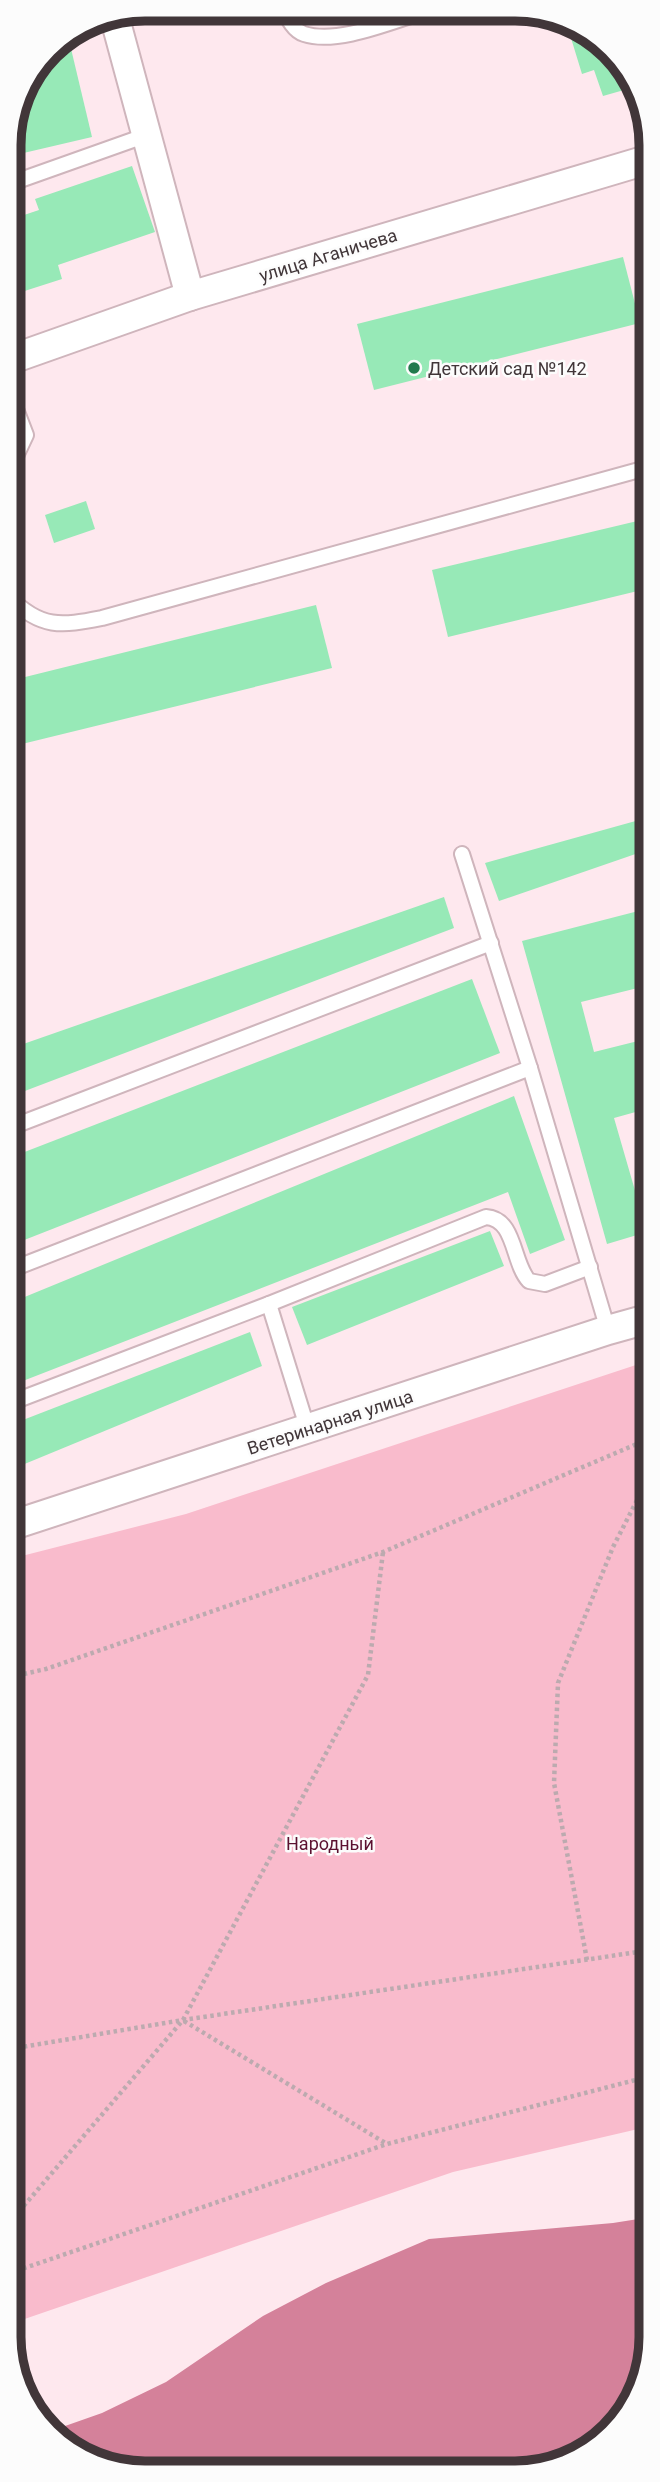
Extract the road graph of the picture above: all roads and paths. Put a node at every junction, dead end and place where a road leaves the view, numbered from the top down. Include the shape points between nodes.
1 (290, 21) edge
2 (392, 21) edge
3 (117, 24) edge
4 (147, 135) junction
5 (639, 162) edge
6 (21, 180) edge
7 (190, 296) junction
8 (21, 356) edge
9 (21, 422) edge
10 (21, 446) edge
11 (639, 470) edge
12 (21, 606) edge
13 (462, 854) dead end
14 (491, 943) junction
15 (530, 1068) junction
16 (21, 1123) edge
17 (21, 1265) edge
18 (590, 1267) junction
19 (270, 1304) junction
20 (639, 1321) edge
21 (608, 1330) junction
22 (21, 1399) edge
23 (308, 1430) junction
24 (639, 1443) edge
25 (639, 1496) edge
26 (21, 1522) edge
27 (383, 1552) junction
28 (21, 1675) edge
29 (639, 1952) edge
30 (587, 1960) junction
31 (183, 2020) junction
32 (21, 2047) edge
33 (639, 2079) edge
34 (387, 2144) junction
35 (21, 2209) edge
36 (21, 2269) edge

1 - 2 lane via 302,34 333,38
3 - 4 street
4 - 6 lane
4 - 7 street
5 - 7 street, улица Аганичева
7 - 8 street, улица Аганичева
9 - 10 lane via 26,435
11 - 12 lane via 90,620 66,625 39,620
13 - 14 lane
14 - 15 lane
14 - 16 lane
15 - 17 lane
15 - 18 lane
18 - 19 lane via 545,1284 529,1281 505,1226 486,1217
18 - 21 lane
19 - 22 lane
19 - 23 lane
20 - 21 street, Ветеринарная улица
21 - 23 street, Ветеринарная улица
23 - 26 street, Ветеринарная улица
24 - 27 path
25 - 30 path via 558,1683 554,1783
27 - 28 path
27 - 31 path via 368,1675
29 - 30 path
30 - 31 path
31 - 32 path
31 - 34 path
31 - 35 path
33 - 34 path
34 - 36 path

